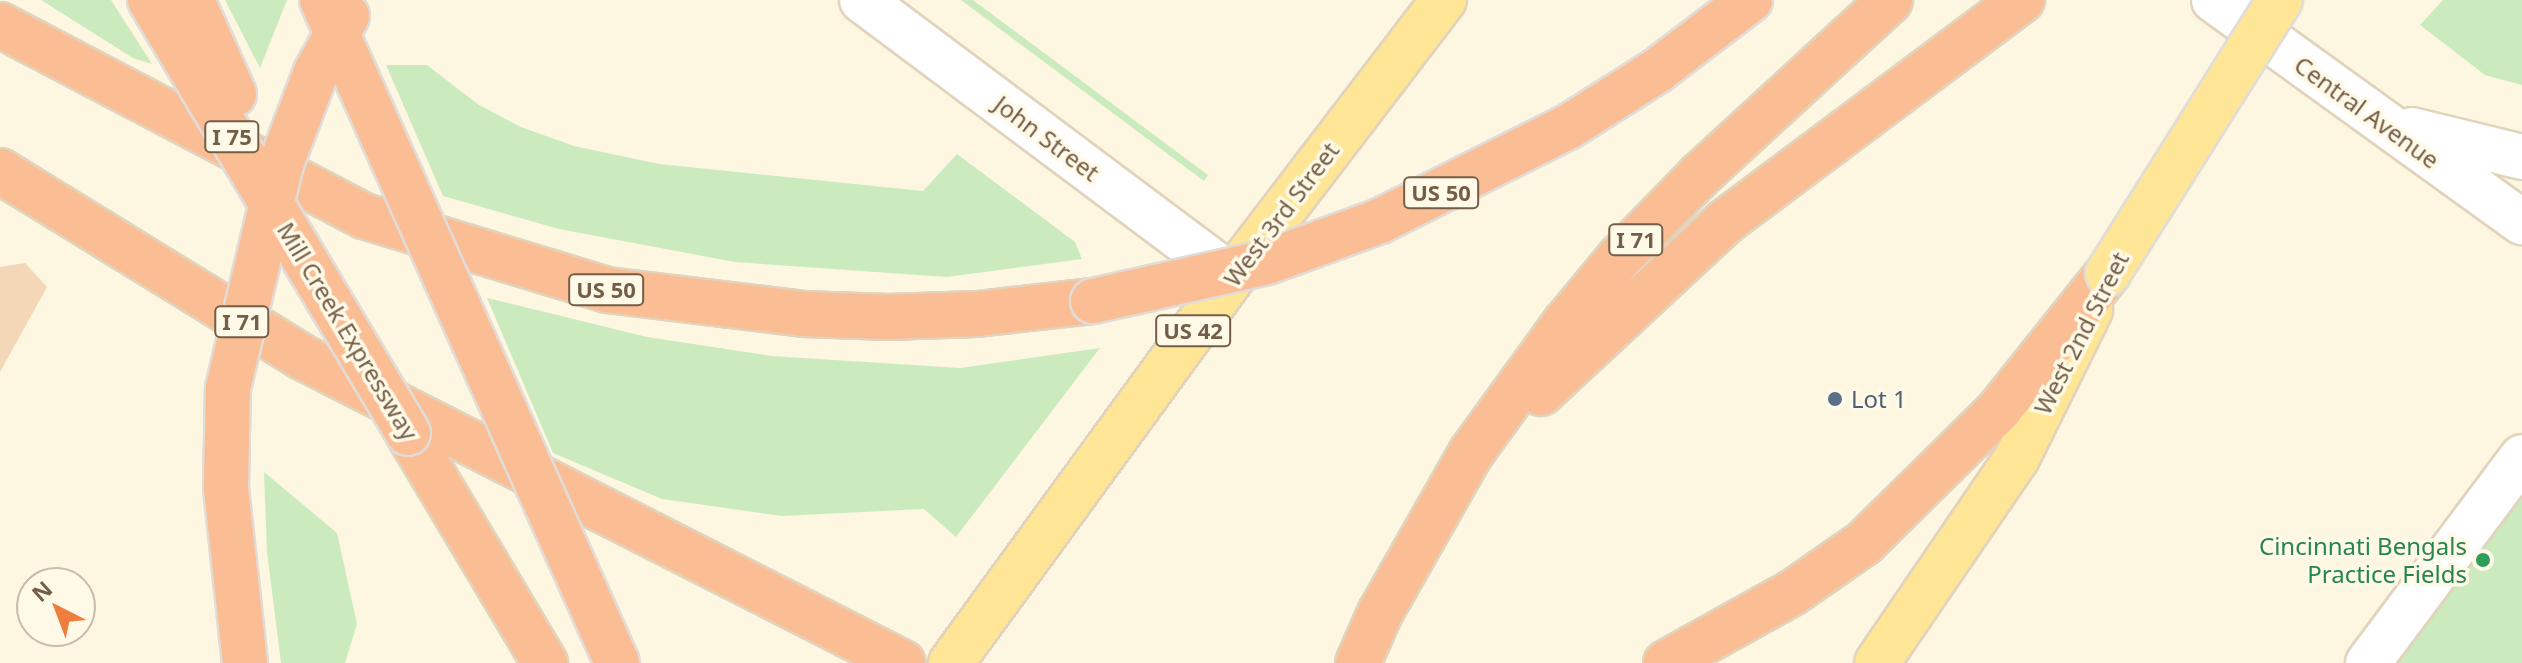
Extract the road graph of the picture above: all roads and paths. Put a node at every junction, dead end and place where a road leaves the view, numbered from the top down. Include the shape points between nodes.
1 (15, 0) edge
2 (150, 0) edge
3 (192, 0) edge
4 (322, 0) edge
5 (355, 0) edge
6 (862, 0) edge
7 (1444, 0) edge
8 (1750, 0) edge
9 (1890, 0) edge
10 (2022, 0) edge
11 (2214, 0) edge
12 (2280, 0) edge
13 (0, 25) edge
14 (155, 107) junction
15 (2372, 117) junction
16 (2522, 157) edge
17 (0, 171) edge
18 (2522, 222) edge
19 (2108, 273) junction
20 (315, 275) junction
21 (1232, 277) junction
22 (2522, 457) edge
23 (1430, 522) junction
24 (245, 663) edge
25 (545, 663) edge
26 (617, 663) edge
27 (903, 663) edge
28 (951, 663) edge
29 (1358, 663) edge
30 (1666, 663) edge
31 (1877, 663) edge
32 (2368, 663) edge

1 - 14 highway, US 50
2 - 20 highway, Mill Creek Expressway / I 75, bridge
3 - 20 highway, bridge
4 - 26 highway, bridge
5 - 24 highway, I 71, bridge via 316,72 281,164 228,388 228,532
6 - 21 main road, John Street
7 - 21 main road, West 3rd Street / US 42
8 - 14 highway, US 50, bridge via 1658,70 1568,127 1380,221 1267,262 1093,301 977,314 804,314 607,290 364,216
9 - 23 highway, I 71 via 1700,175 1620,257 1520,383
10 - 23 highway via 1725,222 1672,268 1543,391
11 - 15 main road, Central Avenue
12 - 19 main road, West 2nd Street, bridge
13 - 14 highway
15 - 16 main road via 2459,145
15 - 18 main road, Central Avenue
17 - 27 highway via 302,357
19 - 30 highway via 1998,411 1864,543 1792,593
19 - 31 main road, West 2nd Street via 2017,458
20 - 25 highway, Mill Creek Expressway / I 75, bridge
21 - 28 main road, West 3rd Street / US 42
22 - 32 main road
23 - 29 highway, I 71

